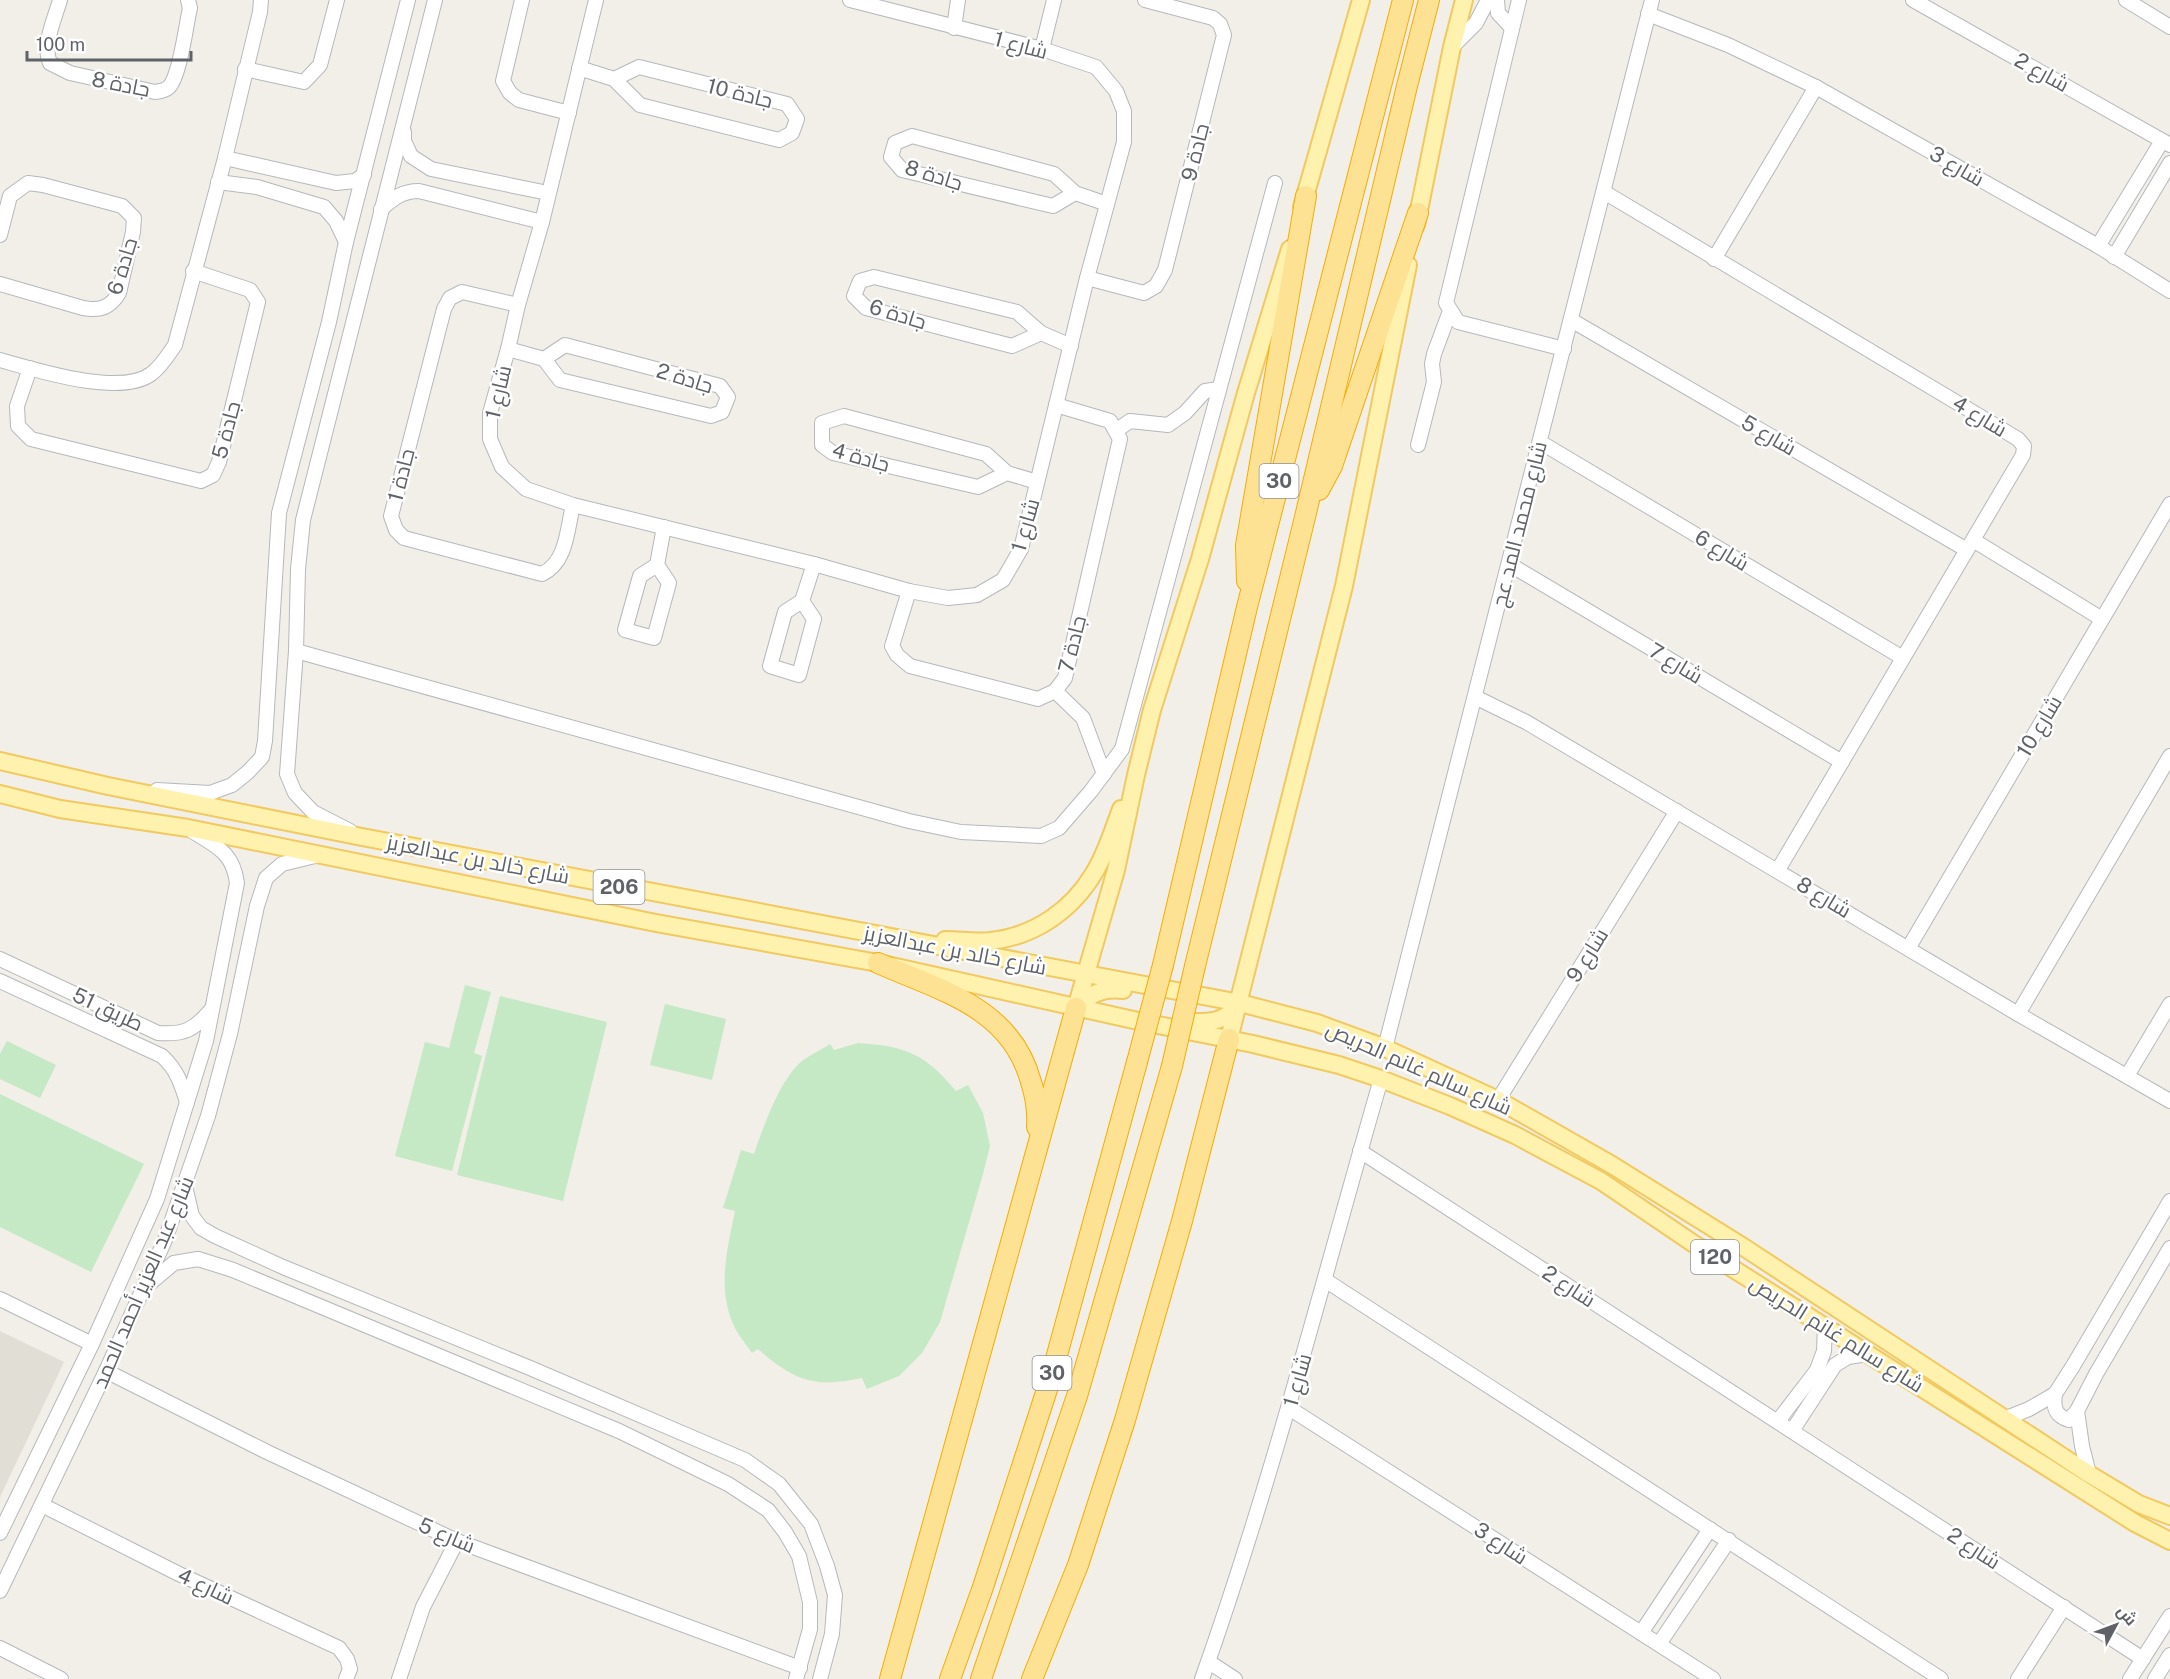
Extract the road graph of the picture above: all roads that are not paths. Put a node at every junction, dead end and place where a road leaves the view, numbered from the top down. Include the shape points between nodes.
1 (60, 0) edge
2 (188, 0) edge
3 (261, 0) edge
4 (337, 0) edge
5 (408, 0) edge
6 (435, 0) edge
7 (522, 0) edge
8 (596, 0) edge
9 (850, 0) edge
10 (958, 0) edge
11 (1054, 0) edge
12 (1145, 0) edge
13 (1361, 0) edge
14 (1402, 0) edge
15 (1429, 0) edge
16 (1464, 0) edge
17 (1488, 0) edge
18 (1497, 0) edge
19 (1519, 0) edge
20 (1913, 0) edge
21 (2126, 0) edge
22 (1650, 7) edge
23 (2170, 27) edge
24 (954, 28) junction
25 (1512, 28) junction
26 (1452, 47) junction
27 (1042, 50) junction
28 (579, 68) junction
29 (245, 69) junction
30 (614, 79) junction
31 (1816, 87) junction
32 (569, 113) junction
33 (404, 125) junction
34 (2166, 143) edge
35 (225, 158) junction
36 (2170, 163) edge
37 (364, 175) junction
38 (218, 182) junction
39 (1275, 183) dead end
40 (1604, 192) junction
41 (548, 193) junction
42 (1075, 193) junction
43 (1306, 196) junction
44 (1107, 204) junction
45 (381, 209) junction
46 (1418, 213) junction
47 (542, 222) junction
48 (0, 235) edge
49 (346, 242) junction
50 (2098, 246) junction
51 (2114, 257) junction
52 (1714, 259) junction
53 (193, 271) junction
54 (1088, 278) junction
55 (0, 284) edge
56 (2170, 291) edge
57 (518, 306) junction
58 (1450, 311) junction
59 (1571, 320) junction
60 (1041, 333) junction
61 (1071, 346) junction
62 (508, 349) junction
63 (1563, 349) junction
64 (321, 354) junction
65 (544, 358) junction
66 (0, 360) edge
67 (345, 360) junction
68 (30, 368) junction
69 (1219, 389) junction
70 (309, 401) junction
71 (1056, 405) junction
72 (332, 408) junction
73 (1117, 430) junction
74 (1540, 442) junction
75 (1418, 445) dead end
76 (1007, 473) junction
77 (1037, 482) junction
78 (2170, 504) edge
79 (573, 505) junction
80 (1306, 513) junction
81 (664, 527) junction
82 (1970, 545) junction
83 (814, 564) junction
84 (1509, 564) junction
85 (657, 565) junction
86 (909, 591) junction
87 (802, 601) junction
88 (1247, 607) junction
89 (2102, 620) junction
90 (296, 651) junction
91 (1903, 658) junction
92 (1055, 691) junction
93 (1475, 697) junction
94 (265, 741) junction
95 (289, 747) junction
96 (2170, 756) edge
97 (0, 761) edge
98 (1842, 762) junction
99 (1104, 774) junction
100 (1136, 775) junction
101 (108, 786) junction
102 (0, 794) edge
103 (1677, 811) junction
104 (188, 828) junction
105 (362, 837) junction
106 (321, 854) junction
107 (1778, 870) junction
108 (658, 894) junction
109 (230, 917) junction
110 (254, 923) junction
111 (656, 923) junction
112 (889, 938) junction
113 (1909, 947) junction
114 (0, 959) edge
115 (878, 963) junction
116 (1086, 975) junction
117 (0, 981) edge
118 (1200, 997) junction
119 (1239, 1003) junction
120 (2170, 1004) edge
121 (212, 1008) junction
122 (1076, 1008) junction
123 (114, 1012) junction
124 (2018, 1014) junction
125 (1137, 1021) junction
126 (110, 1031) junction
127 (1230, 1039) junction
128 (1385, 1048) junction
129 (2127, 1076) junction
130 (1382, 1079) junction
131 (1497, 1100) junction
132 (2170, 1101) edge
133 (187, 1103) junction
134 (1360, 1151) junction
135 (1034, 1163) junction
136 (185, 1186) junction
137 (2170, 1201) edge
138 (1708, 1225) junction
139 (1694, 1244) junction
140 (2170, 1248) edge
141 (283, 1267) junction
142 (1325, 1280) junction
143 (275, 1287) junction
144 (144, 1288) junction
145 (0, 1299) edge
146 (1825, 1326) junction
147 (92, 1344) junction
148 (1868, 1354) junction
149 (106, 1371) junction
150 (2055, 1394) junction
151 (606, 1401) junction
152 (1289, 1408) junction
153 (629, 1410) junction
154 (2077, 1412) junction
155 (2004, 1419) junction
156 (598, 1422) junction
157 (1778, 1422) junction
158 (620, 1431) junction
159 (1792, 1431) junction
160 (2089, 1474) junction
161 (42, 1505) junction
162 (2170, 1516) edge
163 (1710, 1529) junction
164 (0, 1533) edge
165 (457, 1540) junction
166 (1729, 1540) junction
167 (2170, 1541) edge
168 (7, 1565) edge
169 (0, 1591) edge
170 (2064, 1607) junction
171 (2170, 1616) edge
172 (1641, 1633) junction
173 (1659, 1644) junction
174 (0, 1648) edge
175 (2170, 1655) edge
176 (2143, 1659) junction
177 (1209, 1662) junction
178 (798, 1673) edge
179 (402, 1676) edge
180 (61, 1679) edge
181 (346, 1679) edge
182 (820, 1679) edge
183 (890, 1679) edge
184 (950, 1679) edge
185 (981, 1679) edge
186 (1032, 1679) edge
187 (1202, 1679) edge
188 (1235, 1679) edge
189 (1713, 1679) edge
190 (1941, 1679) edge
191 (2018, 1679) edge
192 (2130, 1679) edge
193 (2155, 1679) edge

1 - 2 street, جادة 8 via 48,45 50,63 70,73 155,92 170,86 177,70 190,8
3 - 29 street
4 - 29 street via 320,65 304,82
5 - 37 street
6 - 33 street
7 - 32 street via 503,81 519,100
8 - 28 street, شارع 1
9 - 24 street, شارع 1
10 - 24 street
11 - 27 street
12 - 54 street, جادة 9 via 1213,18 1224,35 1165,270 1156,286 1144,293
13 - 43 main road
14 - 88 highway, 30
15 - 80 highway, 30
16 - 26 main road
17 - 26 street via 1476,23
18 - 25 street via 1498,13
19 - 25 street
20 - 34 street, شارع 2
21 - 23 street
22 - 31 street, شارع 3
22 - 40 street, شارع محمد المد عج
24 - 27 street, شارع 1
25 - 58 street via 1446,303
26 - 46 main road
27 - 44 street, شارع 1 via 1096,67 1116,91 1124,111 1124,142
28 - 30 street, جادة 10
28 - 32 street, شارع 1
29 - 35 street
30 - 30 street, جادة 10 via 640,105 779,140 792,133 797,119 787,104 639,67
31 - 50 street, شارع 3
31 - 52 street
32 - 41 street, شارع 1
33 - 41 street via 404,141 411,156 431,169
33 - 45 street
34 - 50 street
35 - 37 street via 336,183 355,181
35 - 38 street
36 - 51 street
37 - 49 street
38 - 49 street via 256,187 324,207
38 - 53 street
39 - 69 street
40 - 52 street, شارع 4
40 - 59 street, شارع محمد المد عج
41 - 47 street, شارع 1
42 - 42 street, جادة 8 via 1054,174 912,136 895,143 891,157 902,170 1053,206
42 - 44 street, جادة 8
43 - 88 highway via 1246,545
43 - 100 main road
44 - 54 street, شارع 1
45 - 47 street via 397,195 420,191
45 - 67 street
46 - 80 highway via 1332,466
46 - 119 main road via 1344,586
47 - 57 street, شارع 1
48 - 55 street, جادة 6 via 10,196 28,183 122,206 134,218 118,293 106,308 83,308
49 - 64 street
50 - 51 street, شارع 3
51 - 56 street, شارع 3
52 - 82 street, شارع 4 via 2021,440 2023,455
53 - 68 street via 175,345 150,375 128,384 66,378
53 - 68 street, جادة 5 via 250,290 258,302 213,475 201,481 31,439 18,426 17,406
54 - 61 street, شارع 1
57 - 62 street, شارع 1
57 - 79 street, جادة 1 via 462,292 450,298 391,516 404,538 542,574 560,559
58 - 63 street via 1458,322
58 - 75 street via 1434,354 1434,382
59 - 63 street, شارع محمد المد عج
59 - 82 street, شارع 5
60 - 60 street, جادة 6 via 1017,312 874,277 860,281 854,296 866,309 1012,346
60 - 61 street, جادة 6
61 - 71 street, شارع 1
62 - 65 street
62 - 79 street, شارع 1 via 490,413 490,439 502,467 526,489
63 - 74 street, شارع محمد المد عج
64 - 67 street via 321,371 328,378 336,374
64 - 70 street
65 - 65 street, جادة 2 via 560,381 711,416 722,412 728,398 720,386 565,345
66 - 68 street
67 - 72 street
69 - 73 street via 1205,391 1168,425 1130,421
69 - 99 street via 1122,748
70 - 72 street via 319,396
70 - 94 street via 279,513
71 - 73 street via 1110,421
71 - 77 street, شارع 1
72 - 90 street via 303,520
73 - 92 street, جادة 7 via 1120,439 1065,678
74 - 84 street, شارع محمد المد عج
74 - 91 street, شارع 6
76 - 76 street, جادة 4 via 986,454 844,416 822,423 822,445 833,453 978,487
76 - 77 street, جادة 4
77 - 86 street, شارع 1 via 1021,549 1003,580 976,595 948,598
78 - 89 street, شارع 10
79 - 81 street, شارع 1
80 - 185 highway, 30, bridge via 1172,1066 1077,1396
81 - 83 street, شارع 1
81 - 85 street
82 - 89 street, شارع 5
82 - 91 street, شارع 4
83 - 86 street, شارع 1
83 - 87 street
84 - 93 street, شارع محمد المد عج
84 - 98 street, شارع 7
85 - 85 street via 640,576 625,630 654,638 669,583
86 - 92 street, جادة 7 via 892,646 910,666 1038,699
87 - 87 street via 785,612 770,666 799,675 814,619
88 - 184 highway, 30, bridge via 1163,965 1051,1377
89 - 113 street, شارع 10
90 - 95 street
90 - 99 street via 898,818 961,832 1041,836 1059,828
91 - 98 street, شارع 4
92 - 99 street via 1083,718
93 - 103 street, شارع 8 via 1519,718
93 - 128 street, شارع محمد المد عج
94 - 95 street via 267,751 275,759
94 - 101 street via 262,757 248,772 232,785 210,794
95 - 105 street via 287,774 295,793 313,812
96 - 124 street
97 - 101 main road, شارع خالد بن عبدالعزيز / 206
98 - 107 street, شارع 4
100 - 112 main road via 1095,871 1076,899 1038,928 990,941
100 - 116 main road via 1116,870
101 - 105 main road, شارع خالد بن عبدالعزيز / 206
102 - 104 main road, شارع خالد بن عبدالعزيز / 206 via 60,809
103 - 107 street, شارع 8
103 - 131 street, شارع 9
104 - 106 main road, شارع خالد بن عبدالعزيز / 206
104 - 109 street, شارع عبد العزيز أحمد الحمد via 223,850 235,867 237,883
105 - 108 main road, شارع خالد بن عبدالعزيز / 206
106 - 110 street, شارع عبد العزيز أحمد الحمد via 282,864 266,878
106 - 111 main road, شارع خالد بن عبدالعزيز / 206
107 - 113 street, شارع 8
108 - 111 main road via 665,898 668,913
108 - 112 main road, شارع خالد بن عبدالعزيز / 206
109 - 110 street via 245,910
109 - 121 street, شارع عبد العزيز أحمد الحمد
110 - 136 street, شارع عبد العزيز أحمد الحمد via 211,1106
111 - 115 main road, شارع خالد بن عبدالعزيز / 206
112 - 116 main road, شارع خالد بن عبدالعزيز / 206
113 - 124 street, شارع 8
114 - 123 street, طريق 51
115 - 122 main road, شارع خالد بن عبدالعزيز / 206
115 - 135 highway via 979,1009 1010,1036 1021,1052 1037,1104
116 - 118 main road, شارع خالد بن عبدالعزيز / 206
116 - 122 main road
117 - 126 street, طريق 51
118 - 119 main road, شارع خالد بن عبدالعزيز / 206
118 - 122 main road via 1104,990 1086,998
119 - 125 main road via 1232,1014 1208,1022
119 - 127 main road
119 - 128 main road, شارع سالم غانم الحريص / 120 via 1317,1023
120 - 129 street
121 - 123 street, طريق 51 via 201,1021 177,1035 158,1033
121 - 133 street, شارع عبد العزيز أحمد الحمد
122 - 125 main road, شارع خالد بن عبدالعزيز / 206
122 - 135 highway
123 - 126 street
124 - 129 street, شارع 8
125 - 127 main road, شارع خالد بن عبدالعزيز / 206
126 - 133 street, طريق 51 via 154,1051 172,1065
127 - 130 main road, شارع سالم غانم الحريص / 120
127 - 186 highway via 1125,1420 1078,1564
128 - 131 main road, شارع سالم غانم الحريص / 120
129 - 132 street, شارع 8
130 - 134 street, شارع 1
130 - 139 main road, شارع سالم غانم الحريص / 120 via 1515,1136 1601,1181
131 - 138 main road, شارع سالم غانم الحريص / 120
133 - 147 street, شارع عبد العزيز أحمد الحمد via 157,1199
134 - 142 street, شارع 1
134 - 157 street, شارع 2
135 - 183 highway
136 - 141 street via 192,1216 201,1228
136 - 144 street, شارع عبد العزيز أحمد الحمد
137 - 150 street
138 - 139 main road via 1694,1230
138 - 155 main road, شارع سالم غانم الحريص / 120
139 - 146 main road, شارع سالم غانم الحريص / 120
140 - 154 street
141 - 143 street via 276,1276
141 - 151 street
142 - 152 street, شارع 1
142 - 163 street
143 - 144 street via 198,1259 174,1263
143 - 156 street
144 - 149 street, شارع عبد العزيز أحمد الحمد
145 - 147 street
146 - 148 main road, شارع سالم غانم الحريص / 120
146 - 157 street via 1824,1351 1816,1370
147 - 164 street, شارع عبد العزيز أحمد الحمد
148 - 159 street via 1848,1357 1835,1365
148 - 167 main road, شارع سالم غانم الحريص / 120 via 2135,1523
149 - 161 street, شارع عبد العزيز أحمد الحمد
149 - 165 street, شارع 5 via 267,1452
150 - 154 street via 2053,1405 2063,1419 2072,1419
150 - 155 street
151 - 153 street
151 - 156 street
152 - 172 street, شارع 3
152 - 177 street, شارع 1
153 - 158 street
153 - 182 street via 746,1460 779,1484 811,1524 835,1595 832,1634
154 - 160 street
155 - 160 main road, شارع سالم غانم الحريص / 120
156 - 158 street
157 - 159 street, شارع 2
158 - 178 street via 728,1484 768,1510 785,1532 799,1556 810,1602 810,1629
159 - 170 street, شارع 2
160 - 162 main road, شارع سالم غانم الحريص / 120 via 2139,1504
161 - 168 street, شارع عبد العزيز أحمد الحمد
161 - 181 street, شارع 4 via 339,1648 350,1669
163 - 166 street
163 - 172 street
165 - 178 street, شارع 5
165 - 179 street via 423,1607
166 - 173 street
166 - 190 street
168 - 169 street, شارع عبد العزيز أحمد الحمد
170 - 176 street, شارع 2
170 - 191 street
171 - 176 street
172 - 173 street, شارع 3
173 - 189 street, شارع 3
174 - 180 street
175 - 193 street
176 - 192 street
177 - 187 street, شارع 1
177 - 188 street

